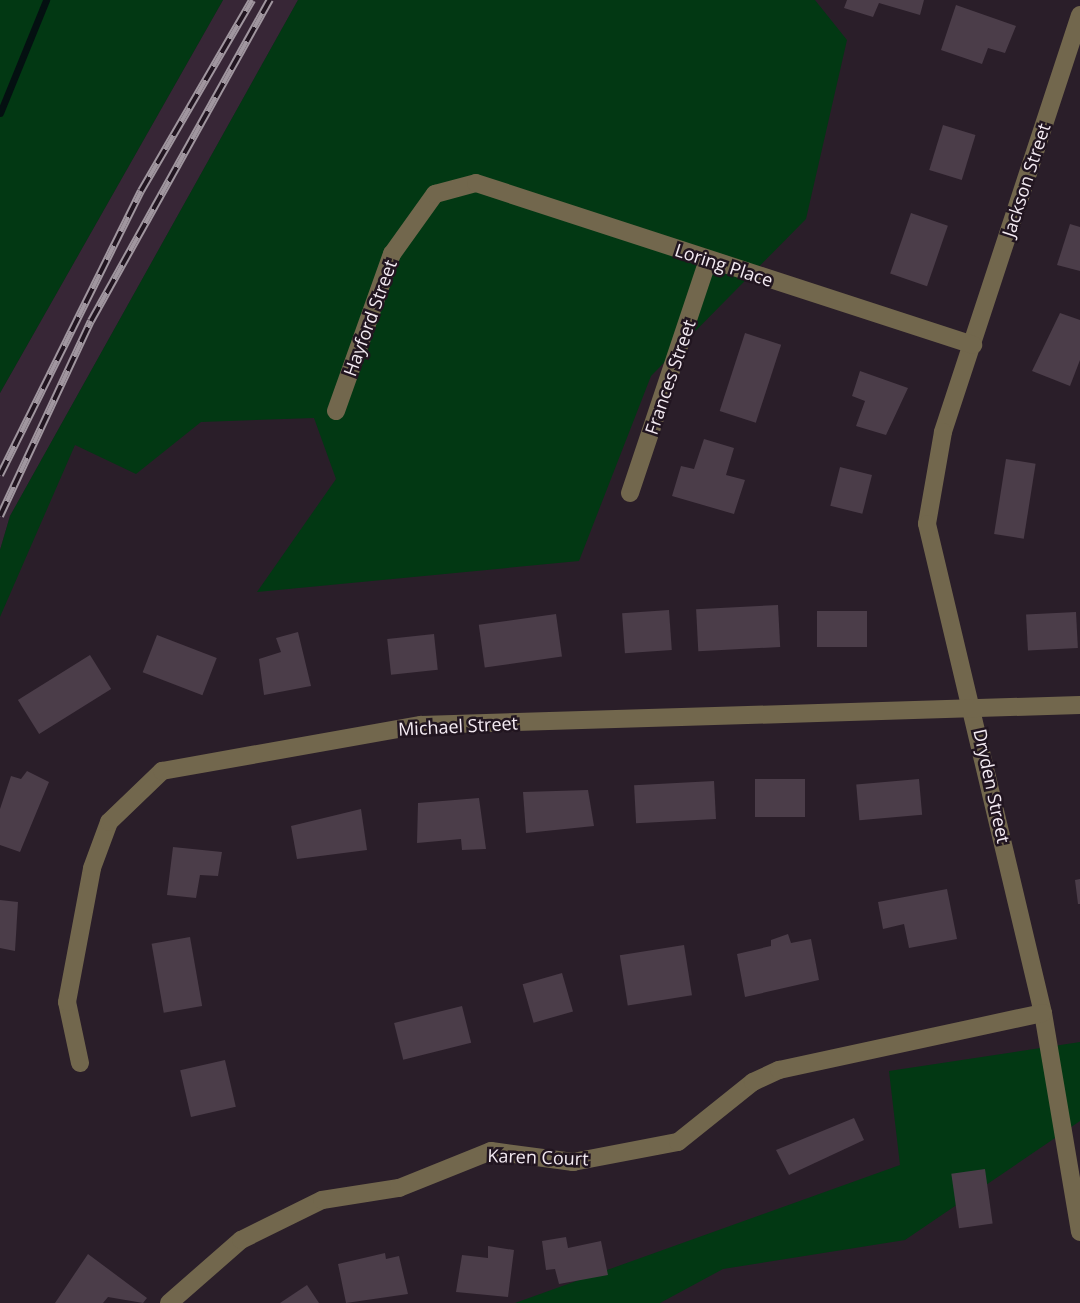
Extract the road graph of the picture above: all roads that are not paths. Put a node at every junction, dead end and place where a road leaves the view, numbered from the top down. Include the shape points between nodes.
1 (1080, 15) edge
2 (476, 183) joint
3 (708, 260) junction
4 (972, 345) junction
5 (336, 411) dead end
6 (630, 493) dead end
7 (1080, 705) edge
8 (976, 710) junction
9 (1043, 1013) junction
10 (80, 1063) dead end
11 (1080, 1232) edge
12 (169, 1303) edge

1 - 4 street, Jackson Street
2 - 3 street, Loring Place
2 - 5 street, Hayford Street via 435,194 392,254
3 - 4 street, Loring Place
3 - 6 street, Frances Street
4 - 8 street, Dryden Street via 943,432 927,524
7 - 8 street, Michael Street
8 - 9 street, Dryden Street
8 - 10 street, Michael Street via 421,725 162,771 109,822 92,868 67,1002
9 - 11 street, Dryden Street
9 - 12 street, Karen Court via 779,1070 753,1082 678,1142 573,1162 491,1151 399,1188 322,1200 241,1240

